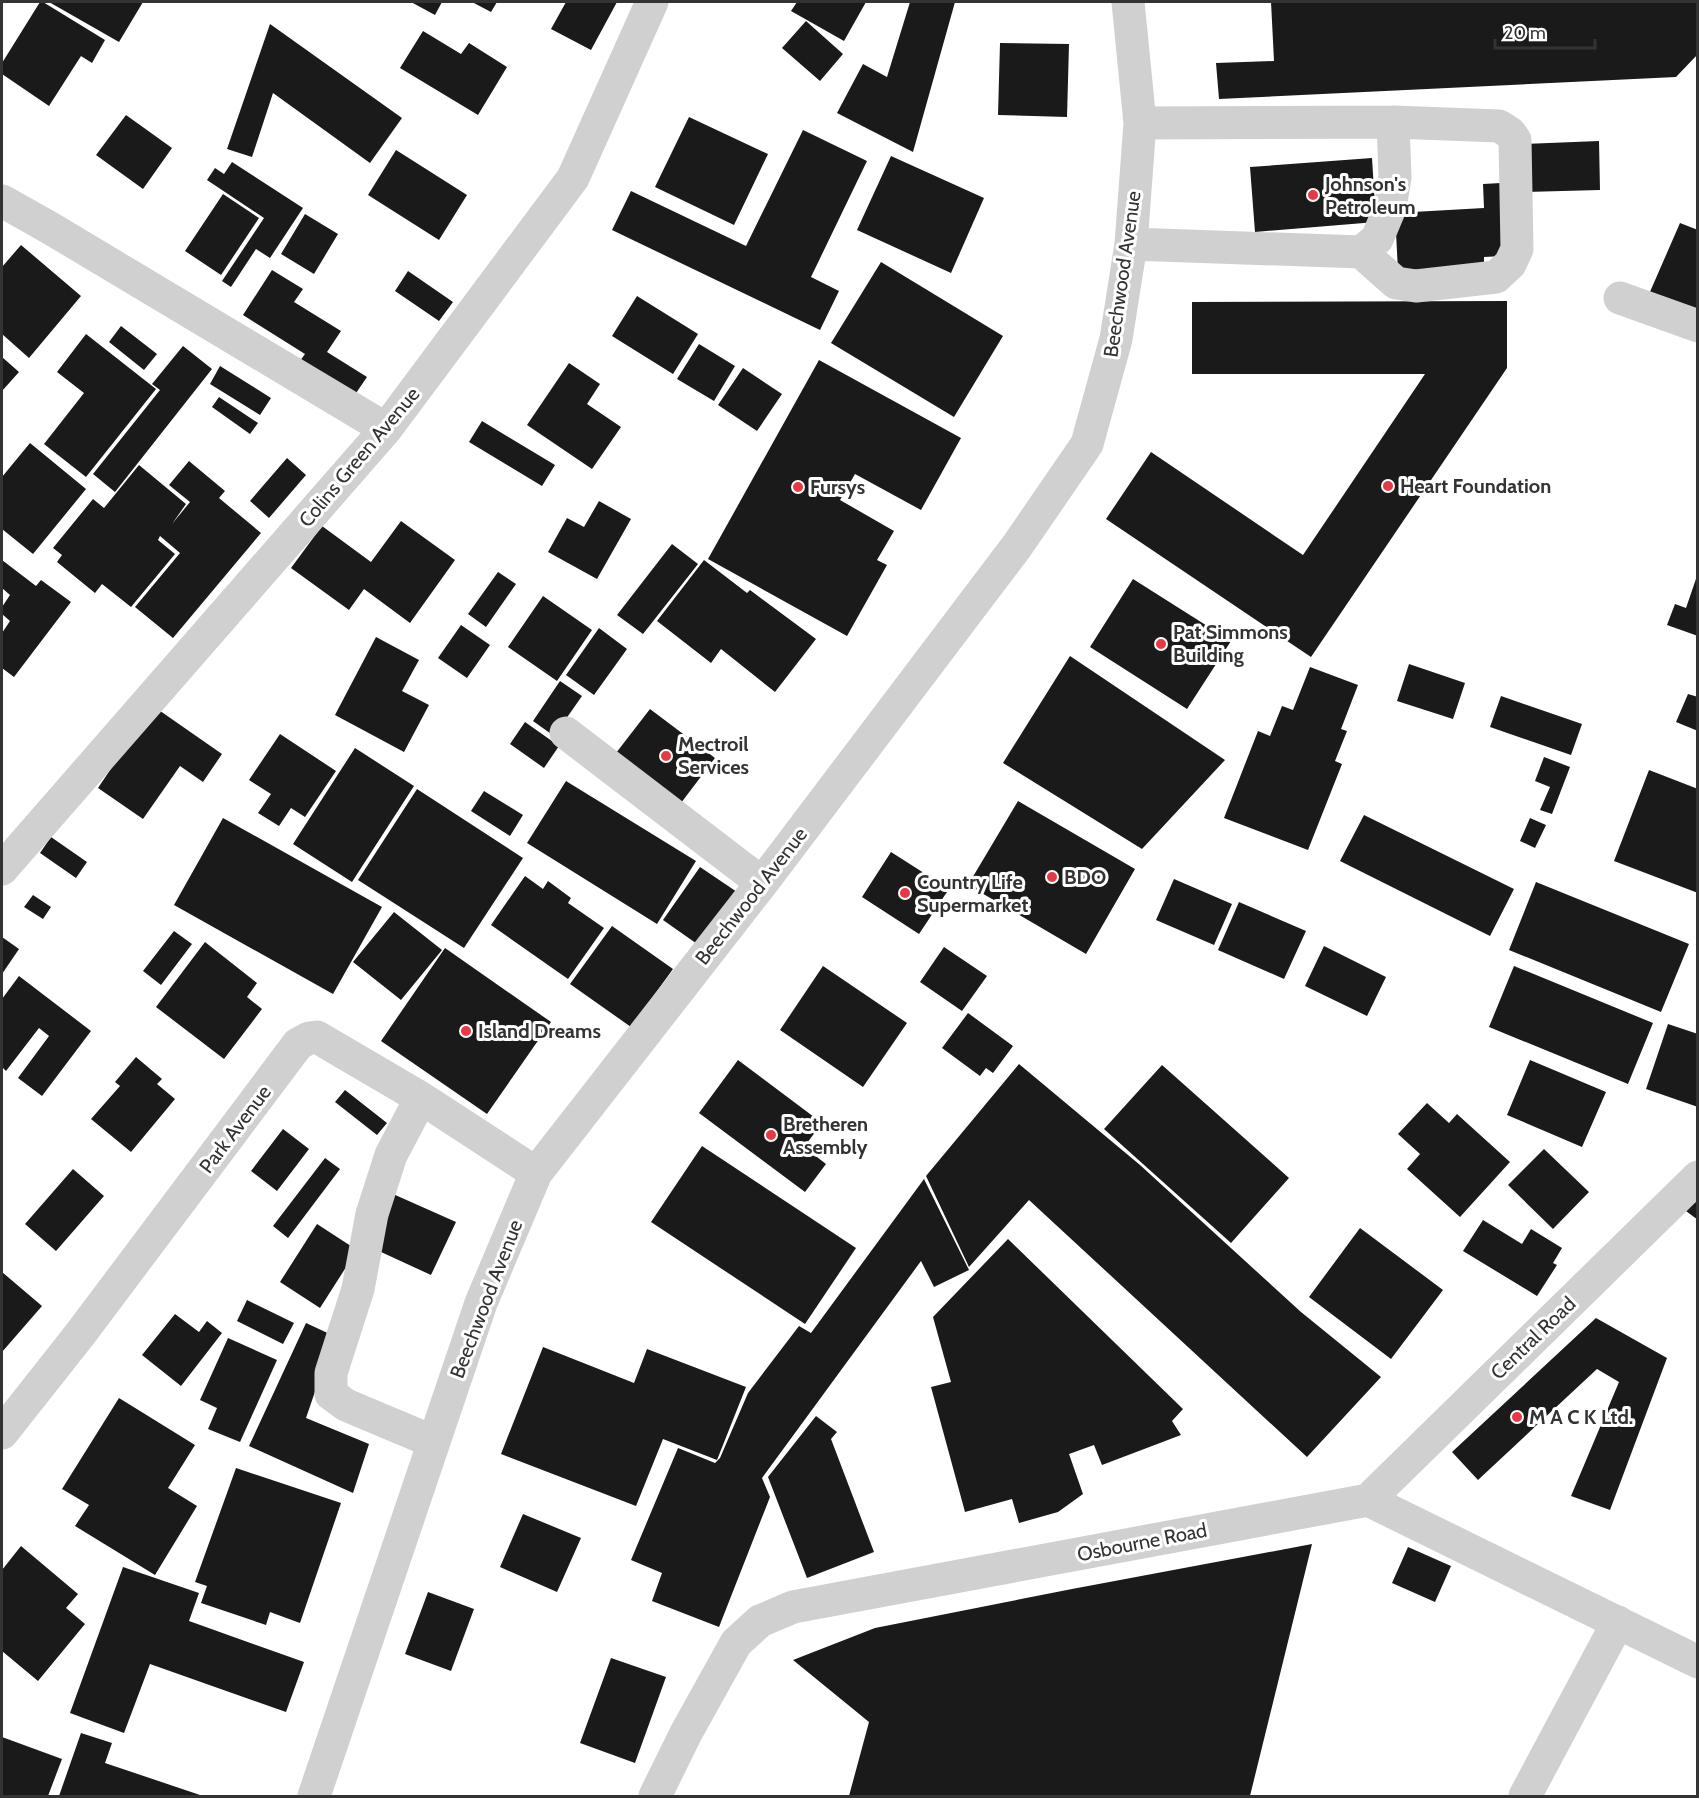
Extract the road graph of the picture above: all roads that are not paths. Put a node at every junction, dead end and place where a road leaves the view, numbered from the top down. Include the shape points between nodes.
1 (652, 2) edge
2 (1128, 2) edge
3 (1393, 122) junction
4 (1140, 123) junction
5 (2, 201) edge
6 (1131, 244) junction
7 (1361, 252) junction
8 (1620, 298) dead end
9 (1698, 326) edge
10 (386, 429) junction
11 (566, 733) dead end
12 (2, 869) edge
13 (762, 883) junction
14 (421, 1098) junction
15 (536, 1173) junction
16 (1698, 1177) edge
17 (2, 1433) edge
18 (434, 1442) junction
19 (1368, 1500) junction
20 (1618, 1622) junction
21 (1698, 1662) edge
22 (314, 1797) edge
23 (655, 1797) edge
24 (1525, 1797) edge

1 - 10 street, Colins Green Avenue via 573,178
2 - 4 street, Beechwood Avenue
3 - 4 street
3 - 7 street via 1395,177 1390,208 1377,239
3 - 7 street via 1499,126 1510,133 1515,140 1517,249 1510,264 1496,277 1416,286 1396,283
4 - 6 street, Beechwood Avenue
5 - 10 street
6 - 7 street
6 - 13 street, Beechwood Avenue via 1116,339 1088,444 1017,546
8 - 9 street
10 - 12 street, Colins Green Avenue
11 - 13 street
13 - 15 street, Beechwood Avenue
14 - 15 street, Park Avenue
14 - 17 street, Park Avenue via 317,1037 298,1044
14 - 18 street via 391,1155 372,1214 358,1289 331,1372 331,1394 346,1405
15 - 18 street, Beechwood Avenue via 482,1303
16 - 19 street, Central Road
18 - 22 street, Beechwood Avenue
19 - 20 street
19 - 23 street, Osbourne Road via 794,1607 760,1621 736,1643
20 - 21 street
20 - 24 street

